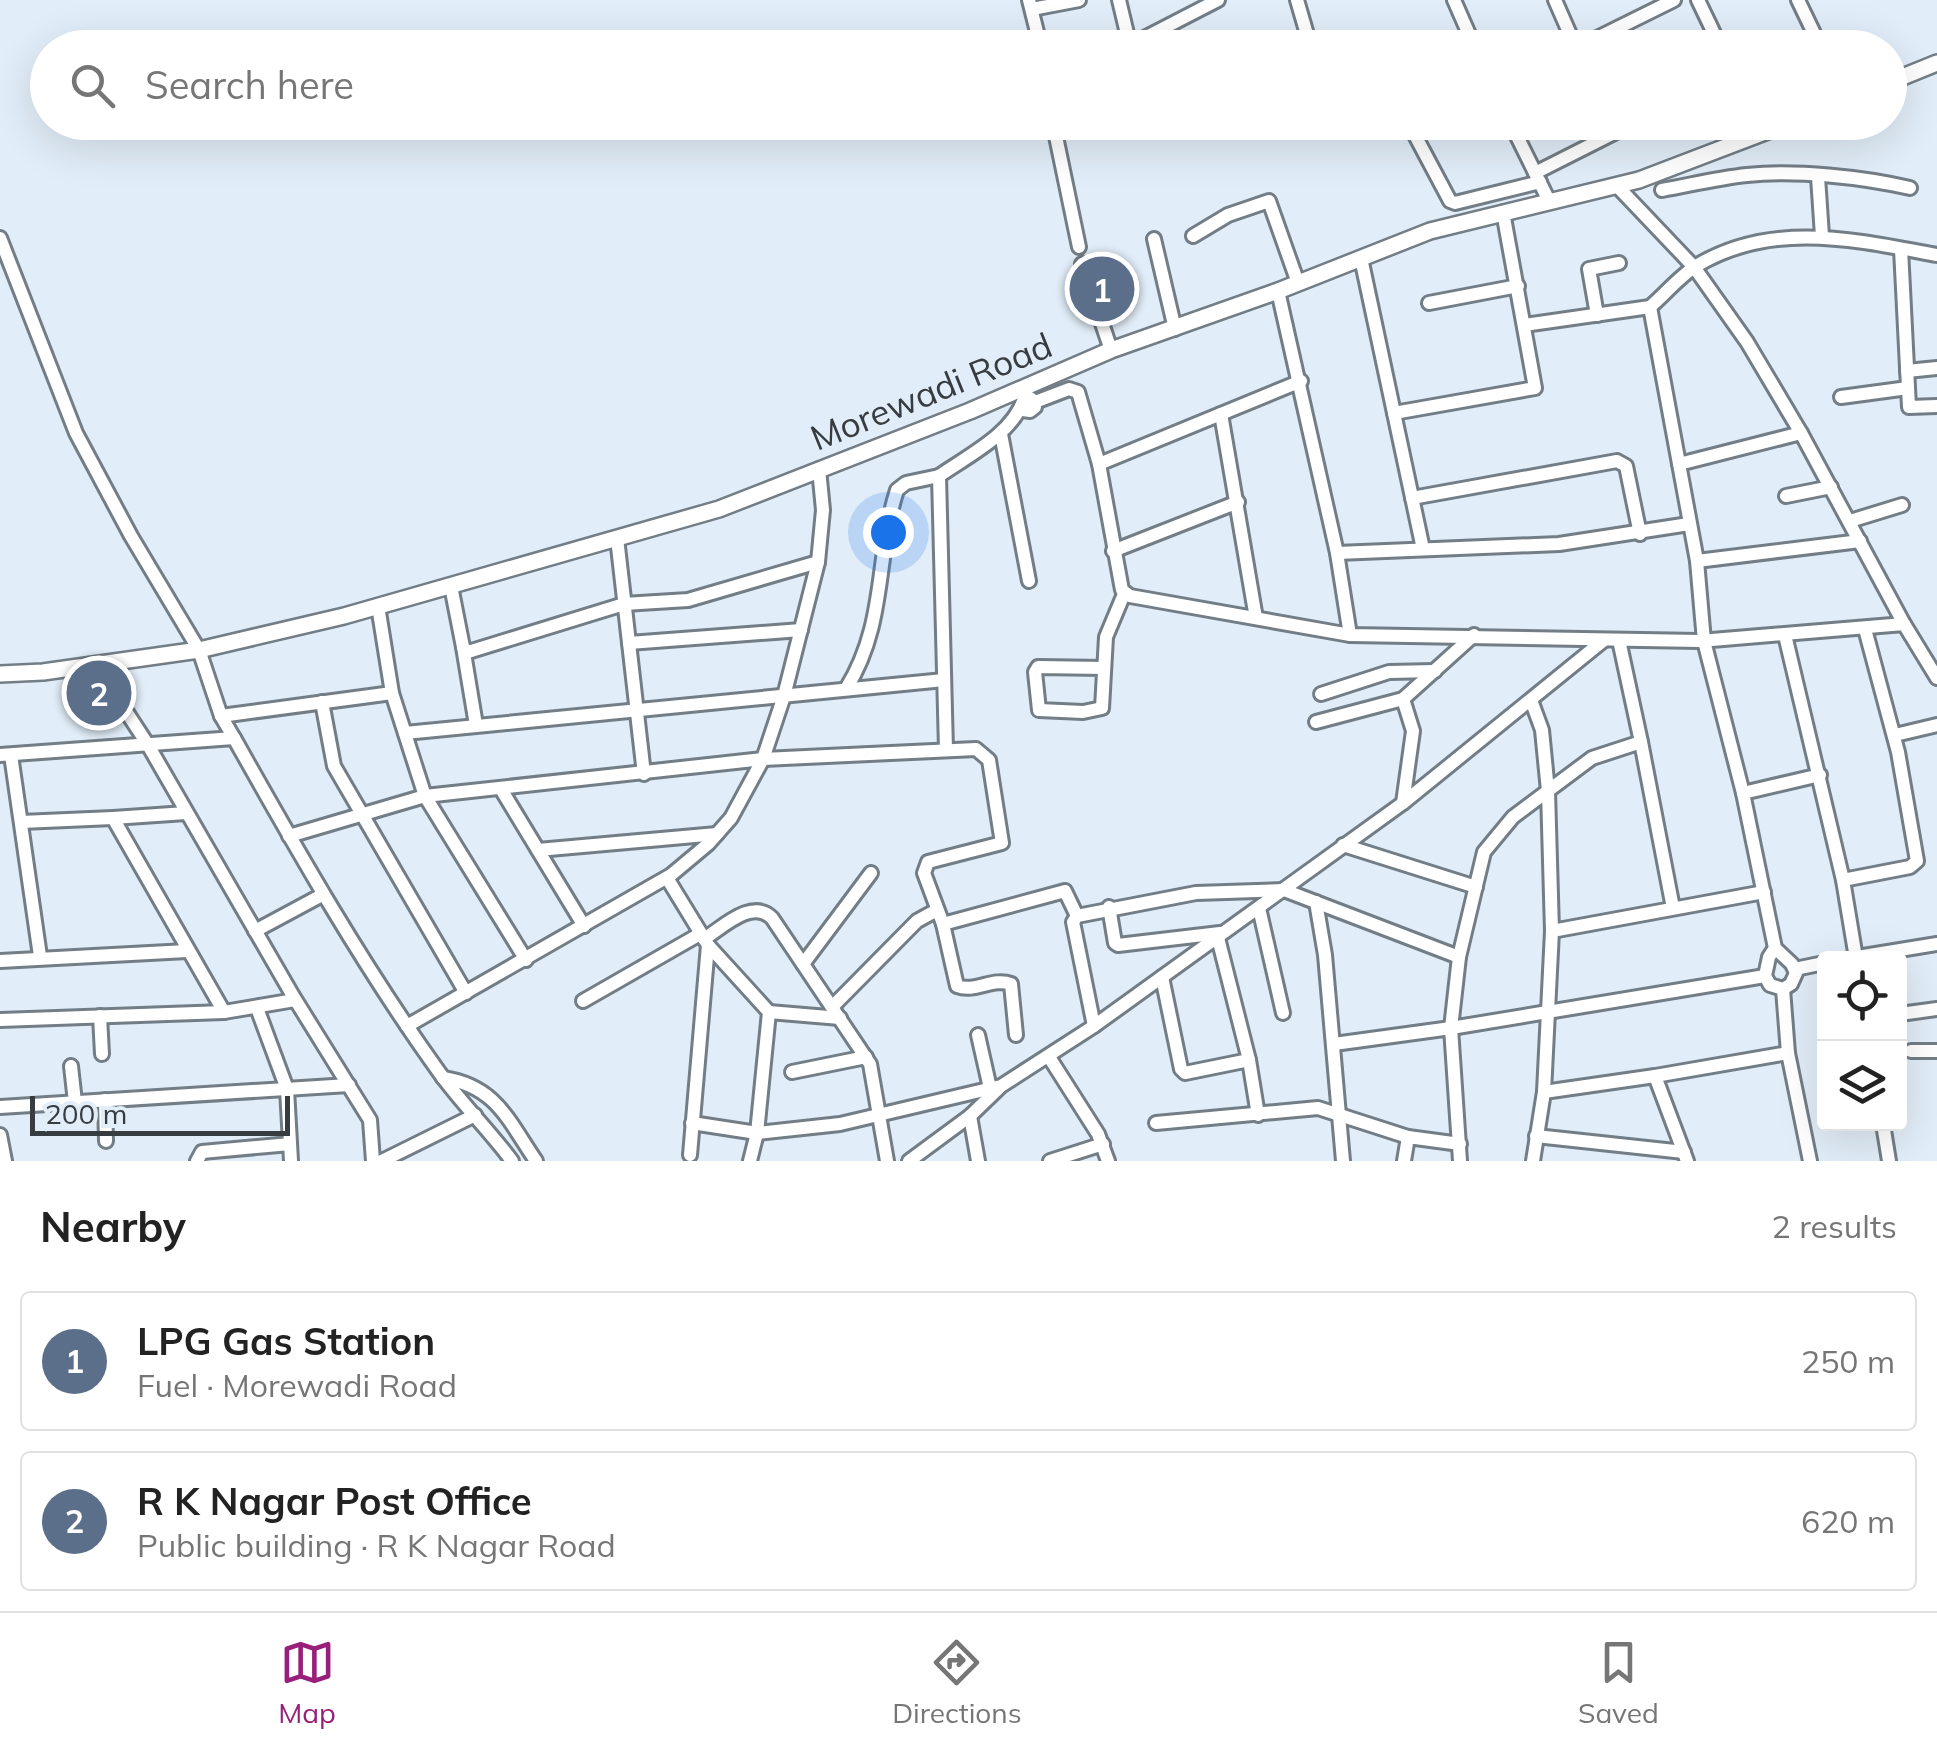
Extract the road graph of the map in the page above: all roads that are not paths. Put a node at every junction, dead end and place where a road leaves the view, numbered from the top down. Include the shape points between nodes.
1 (1079, 0) edge
2 (1119, 0) edge
3 (1218, 0) edge
4 (1297, 0) edge
5 (1454, 0) edge
6 (1554, 0) edge
7 (1674, 0) edge
8 (1698, 0) edge
9 (1798, 0) edge
10 (1030, 4) edge
11 (1036, 30) edge
12 (1125, 30) edge
13 (1161, 30) edge
14 (1305, 30) edge
15 (1467, 30) edge
16 (1568, 30) edge
17 (1613, 30) edge
18 (1712, 30) edge
19 (1812, 30) edge
20 (1937, 63) edge
21 (1907, 75) edge
22 (1057, 140) edge
23 (1418, 140) edge
24 (1519, 140) edge
25 (1596, 140) edge
26 (1730, 140) edge
27 (1818, 176) junction
28 (1538, 177) junction
29 (1617, 186) junction
30 (1910, 188) dead end
31 (1662, 190) dead end
32 (1549, 202) junction
33 (1504, 212) junction
34 (1193, 236) dead end
35 (1822, 236) junction
36 (0, 238) edge
37 (1154, 239) dead end
38 (1079, 247) dead end
39 (1900, 248) junction
40 (1937, 255) edge
41 (1361, 258) junction
42 (1620, 263) dead end
43 (1082, 264) dead end
44 (1694, 268) junction
45 (1298, 282) junction
46 (1518, 286) junction
47 (1278, 291) junction
48 (1429, 304) dead end
49 (1650, 307) junction
50 (1597, 314) junction
51 (1524, 325) junction
52 (1175, 329) junction
53 (1111, 350) junction
54 (1937, 368) edge
55 (1908, 371) junction
56 (1301, 381) junction
57 (1908, 388) junction
58 (1841, 397) dead end
59 (1025, 400) junction
60 (1937, 406) edge
61 (1394, 413) junction
62 (1220, 414) junction
63 (1801, 433) junction
64 (1002, 434) junction
65 (1099, 464) junction
66 (1679, 464) junction
67 (818, 468) junction
68 (946, 472) junction
69 (1831, 487) junction
70 (1786, 496) dead end
71 (1412, 498) junction
72 (1238, 502) junction
73 (1902, 505) dead end
74 (1850, 521) junction
75 (1689, 524) junction
76 (1640, 534) junction
77 (617, 538) junction
78 (1860, 542) junction
79 (1423, 549) junction
80 (1113, 550) junction
81 (1337, 553) junction
82 (1697, 561) junction
83 (818, 562) junction
84 (1029, 581) dead end
85 (451, 586) junction
86 (1124, 594) junction
87 (624, 604) junction
88 (378, 606) junction
89 (1256, 618) junction
90 (1904, 624) junction
91 (1865, 629) junction
92 (801, 630) junction
93 (1350, 635) junction
94 (1474, 635) junction
95 (1785, 635) junction
96 (1604, 640) junction
97 (1619, 640) junction
98 (1704, 641) junction
99 (629, 643) junction
100 (463, 646) junction
101 (198, 650) junction
102 (96, 665) junction
103 (1104, 668) junction
104 (1436, 671) junction
105 (0, 674) edge
106 (1937, 678) edge
107 (944, 680) junction
108 (846, 689) junction
109 (392, 693) junction
110 (1321, 694) dead end
111 (784, 696) junction
112 (1402, 699) junction
113 (1531, 700) junction
114 (322, 702) junction
115 (637, 708) junction
116 (221, 716) junction
117 (1316, 722) dead end
118 (476, 725) junction
119 (1937, 725) edge
120 (405, 733) junction
121 (1894, 736) junction
122 (234, 738) junction
123 (1641, 742) junction
124 (148, 745) junction
125 (946, 750) junction
126 (5, 755) edge
127 (763, 759) junction
128 (644, 774) junction
129 (1820, 775) junction
130 (500, 789) junction
131 (1548, 791) junction
132 (1743, 793) junction
133 (426, 796) junction
134 (1403, 804) junction
135 (186, 814) junction
136 (360, 814) junction
137 (113, 818) junction
138 (21, 822) junction
139 (718, 834) junction
140 (289, 836) junction
141 (1343, 845) junction
142 (538, 850) junction
143 (872, 873) dead end
144 (667, 878) junction
145 (1843, 880) junction
146 (1476, 887) junction
147 (1284, 890) junction
148 (1764, 892) junction
149 (322, 895) junction
150 (1316, 902) junction
151 (1110, 907) junction
152 (1259, 908) junction
153 (1673, 908) junction
154 (938, 910) junction
155 (1076, 916) junction
156 (943, 924) junction
157 (584, 926) junction
158 (255, 931) junction
159 (1552, 931) junction
160 (1222, 935) junction
161 (704, 939) junction
162 (1937, 944) edge
163 (1776, 948) junction
164 (187, 951) junction
165 (1853, 951) edge
166 (1896, 951) edge
167 (40, 956) junction
168 (1459, 957) junction
169 (526, 960) junction
170 (0, 961) edge
171 (803, 964) junction
172 (1817, 964) edge
173 (1795, 969) junction
174 (1765, 976) junction
175 (1162, 977) junction
176 (1783, 988) junction
177 (466, 994) junction
178 (295, 1000) junction
179 (583, 1001) dead end
180 (258, 1008) junction
181 (1937, 1009) edge
182 (224, 1012) junction
183 (769, 1012) junction
184 (836, 1012) junction
185 (1550, 1012) junction
186 (1283, 1013) dead end
187 (1907, 1013) edge
188 (100, 1016) junction
189 (0, 1020) edge
190 (406, 1026) junction
191 (1094, 1026) junction
192 (1451, 1028) junction
193 (1016, 1034) dead end
194 (978, 1036) dead end
195 (1334, 1044) junction
196 (1937, 1050) edge
197 (1912, 1051) dead end
198 (1788, 1053) junction
199 (102, 1054) dead end
200 (866, 1057) junction
201 (1049, 1057) junction
202 (1249, 1060) junction
203 (71, 1066) dead end
204 (792, 1072) dead end
205 (1655, 1076) junction
206 (443, 1078) junction
207 (349, 1085) junction
208 (996, 1087) junction
209 (287, 1089) junction
210 (1544, 1092) junction
211 (105, 1100) junction
212 (75, 1102) junction
213 (0, 1107) edge
214 (476, 1115) junction
215 (1258, 1115) junction
216 (1340, 1115) junction
217 (877, 1116) junction
218 (970, 1116) junction
219 (1156, 1122) dead end
220 (692, 1123) junction
221 (1884, 1131) edge
222 (757, 1134) junction
223 (0, 1135) edge
224 (1536, 1136) junction
225 (1408, 1137) junction
226 (106, 1141) dead end
227 (290, 1144) junction
228 (1103, 1144) junction
229 (1460, 1144) junction
230 (502, 1148) junction
231 (690, 1156) dead end
232 (1685, 1156) edge
233 (915, 1159) edge
234 (3, 1160) edge
235 (197, 1161) edge
236 (291, 1161) edge
237 (373, 1161) edge
238 (382, 1161) edge
239 (495, 1161) edge
240 (512, 1161) edge
241 (536, 1161) edge
242 (750, 1161) edge
243 (887, 1161) edge
244 (978, 1161) edge
245 (1050, 1161) edge
246 (1108, 1161) edge
247 (1343, 1161) edge
248 (1404, 1161) edge
249 (1460, 1161) edge
250 (1533, 1161) edge
251 (1810, 1161) edge
252 (1889, 1161) edge

1 - 10 street
2 - 12 street
3 - 13 street
4 - 14 street
5 - 15 street
6 - 16 street
7 - 17 street
8 - 18 street
9 - 19 street
10 - 11 street
20 - 21 main road
22 - 38 street
23 - 28 street via 1450,201
24 - 28 street
25 - 28 street
26 - 29 main road, Morewadi Road
27 - 30 street
27 - 31 street via 1750,175
27 - 35 street
28 - 32 street
29 - 32 main road, Morewadi Road
29 - 44 street
32 - 33 main road, Morewadi Road
33 - 41 main road, Morewadi Road
33 - 46 street
34 - 45 street via 1269,201
35 - 39 street
35 - 44 street via 1748,243
36 - 101 street via 76,434
37 - 52 street
39 - 40 street
39 - 55 street
41 - 45 main road, Morewadi Road
41 - 61 street
42 - 50 street via 1588,270
43 - 53 street
44 - 49 street
44 - 63 street via 1748,342
45 - 47 main road, Morewadi Road
46 - 48 street
46 - 51 street
47 - 52 main road, Morewadi Road
47 - 56 street
49 - 50 street
49 - 66 street
50 - 51 street
51 - 61 street via 1535,388
52 - 53 main road, Morewadi Road
53 - 59 main road, Morewadi Road
54 - 55 street
55 - 57 street
56 - 62 street
56 - 81 street
57 - 58 street
57 - 60 street via 1911,409
59 - 64 street
59 - 65 street via 1078,392
59 - 67 main road, Morewadi Road via 923,428
61 - 71 street
62 - 65 street
62 - 72 street
63 - 66 street
63 - 69 street
64 - 68 street
64 - 84 street
65 - 80 street
66 - 75 street
67 - 77 main road, Morewadi Road via 720,509
67 - 83 street
68 - 107 street
68 - 108 street via 897,490 879,604 862,664
69 - 70 street
69 - 74 street
71 - 76 street via 1622,462
71 - 79 street
72 - 80 street
72 - 89 street
73 - 74 street
74 - 78 street
75 - 76 street
75 - 82 street
76 - 79 street
77 - 85 main road, Morewadi Road
77 - 87 street
78 - 82 street
78 - 90 street
79 - 81 street
80 - 86 street
81 - 93 street
82 - 98 street
83 - 87 street via 688,600
83 - 92 street
85 - 88 main road, Morewadi Road
85 - 100 street
86 - 89 street
86 - 103 street via 1106,637
87 - 99 street
87 - 100 street via 477,651
88 - 101 main road, Morewadi Road
88 - 109 street
89 - 93 street
90 - 91 street
90 - 106 street
91 - 95 street
91 - 121 street
92 - 99 street
92 - 111 street
93 - 94 street
94 - 96 street
94 - 104 street
95 - 98 street
95 - 129 street
96 - 97 street
96 - 113 street
97 - 98 street
97 - 123 street
98 - 132 street
99 - 115 street
100 - 118 street
101 - 102 main road, Morewadi Road
101 - 116 street
102 - 105 main road, Morewadi Road
102 - 124 street
103 - 103 street via 1038,667 1039,710 1102,708
104 - 110 street via 1388,672
104 - 112 street
107 - 108 street
107 - 125 street
108 - 111 street
109 - 114 street
109 - 120 street
111 - 115 street
111 - 127 street
112 - 117 street
112 - 134 street via 1413,731
113 - 131 street via 1542,730
113 - 134 street
114 - 116 street
114 - 136 street via 334,766
115 - 118 street
115 - 128 street
116 - 122 street
118 - 120 street
119 - 121 street
120 - 133 street
121 - 145 street via 1917,861 1910,868
122 - 124 street
122 - 140 street
123 - 131 street via 1592,758
123 - 153 street
124 - 126 street
124 - 135 street
125 - 127 street
125 - 154 street via 976,749 989,760 1003,840 925,864
126 - 138 street
127 - 128 street
127 - 139 street
128 - 130 street
129 - 132 street
129 - 145 street
130 - 133 street
130 - 142 street
131 - 146 street via 1513,816 1484,852
131 - 159 street
132 - 148 street
133 - 136 street
133 - 169 street
134 - 141 street
135 - 137 street
135 - 158 street
136 - 140 street
136 - 177 street
137 - 138 street
137 - 164 street
138 - 167 street
139 - 142 street
139 - 144 street
140 - 149 street
141 - 146 street
141 - 147 street
142 - 157 street
143 - 171 street
144 - 157 street
144 - 161 street
145 - 165 street
146 - 168 street
147 - 150 street
147 - 151 street via 1196,893
147 - 152 street
148 - 153 street
148 - 163 street
149 - 158 street
149 - 190 street
150 - 168 street
150 - 195 street
151 - 155 street
151 - 160 street via 1118,945
152 - 160 street
152 - 186 street
153 - 159 street
154 - 156 street
154 - 184 street via 917,921
155 - 156 street via 1065,891
155 - 191 street
156 - 193 street via 958,986 1011,984
157 - 169 street
158 - 178 street
159 - 185 street
160 - 175 street
160 - 202 street
161 - 171 street via 760,910
161 - 179 street
161 - 183 street
161 - 220 street
162 - 166 street
163 - 173 street
163 - 174 street
164 - 167 street
164 - 182 street
167 - 170 street
168 - 192 street
169 - 177 street
171 - 184 street
172 - 173 street
173 - 176 street via 1794,980
174 - 176 street via 1770,986
174 - 185 street
175 - 191 street
175 - 202 street via 1185,1073
176 - 198 street
177 - 190 street
178 - 180 street
178 - 207 street
180 - 182 street
180 - 209 street
181 - 187 street
182 - 188 street
183 - 184 street
183 - 222 street
184 - 200 street
185 - 192 street
185 - 210 street
188 - 189 street
188 - 199 street
190 - 206 street
191 - 201 street
192 - 195 street
192 - 229 street
194 - 208 street
195 - 216 street
196 - 197 street
198 - 205 street
198 - 251 street
200 - 204 street
200 - 217 street
201 - 208 street
201 - 228 street
202 - 215 street
203 - 212 street
205 - 210 street
205 - 232 street
206 - 214 street
206 - 241 street via 476,1086 496,1101
207 - 209 street
207 - 237 street via 370,1120
208 - 217 street
208 - 218 street
209 - 211 street
209 - 227 street
210 - 224 street
211 - 212 street
211 - 226 street
212 - 213 street
214 - 230 street
214 - 238 street
215 - 216 street via 1318,1108
215 - 219 street
216 - 225 street
216 - 247 street
217 - 222 street
217 - 243 street
218 - 233 street
218 - 244 street
220 - 222 street
220 - 231 street
221 - 252 street
222 - 242 street
223 - 234 street
224 - 232 street
224 - 250 street
225 - 229 street
225 - 248 street
227 - 235 street via 202,1152
227 - 236 street
228 - 245 street
228 - 246 street
229 - 249 street
230 - 239 street
230 - 240 street

